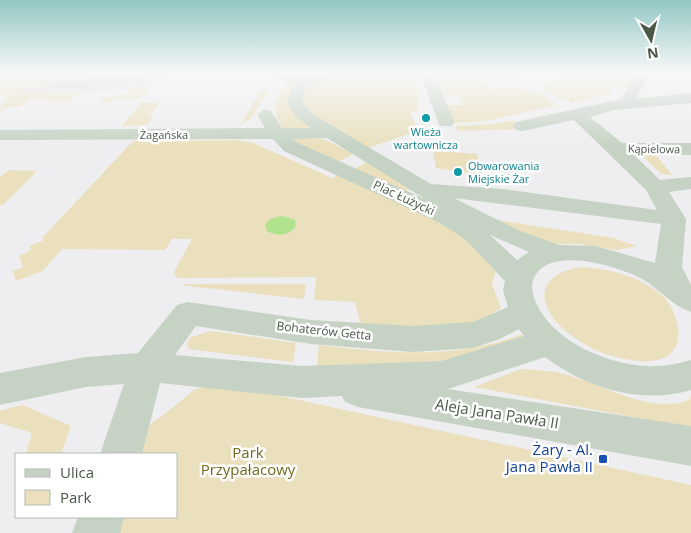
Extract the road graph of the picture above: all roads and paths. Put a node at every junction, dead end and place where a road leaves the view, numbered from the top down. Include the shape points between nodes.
1 (295, 97) edge
2 (436, 97) edge
3 (630, 97) edge
4 (691, 98) edge
5 (616, 106) junction
6 (583, 113) junction
7 (446, 122) dead end
8 (522, 126) dead end
9 (277, 133) junction
10 (328, 133) junction
11 (222, 134) junction
12 (0, 135) edge
13 (617, 149) junction
14 (691, 149) edge
15 (691, 183) edge
16 (654, 187) junction
17 (427, 191) junction
18 (674, 219) junction
19 (669, 250) junction
20 (557, 253) junction
21 (619, 260) junction
22 (520, 279) junction
23 (684, 295) edge
24 (524, 313) junction
25 (548, 342) junction
26 (147, 367) junction
27 (691, 375) edge
28 (302, 382) junction
29 (0, 389) edge
30 (691, 446) edge
31 (121, 453) edge
32 (101, 518) edge
33 (96, 533) edge

1 - 10 street, Plac Łużycki via 297,110
2 - 7 street
3 - 5 street via 627,102
4 - 5 street
5 - 6 street
6 - 8 street
6 - 13 street via 581,118 584,122
9 - 10 street, Żagańska
9 - 11 street, Żagańska
9 - 11 street, Plac Łużycki via 268,107 242,128
9 - 22 street, Plac Łużycki via 290,146 308,156 448,218 474,234
10 - 17 street, Plac Łużycki
11 - 12 street, Żagańska
13 - 14 street, Kąpielowa
13 - 16 street
15 - 16 street
16 - 18 street
17 - 18 street via 502,196
17 - 20 street, Plac Łużycki via 509,235
18 - 19 street via 674,235
19 - 21 street
19 - 23 street via 668,267
20 - 21 street via 599,254
20 - 22 street via 534,261 521,273
21 - 23 street via 652,272
22 - 24 street via 517,289
24 - 25 street
24 - 26 street, Bohaterów Getta via 473,335 413,338 311,332 188,313
25 - 27 street via 577,361 612,375 648,382 679,380
25 - 28 street via 441,376
26 - 28 street
26 - 29 street via 86,372
26 - 31 street
28 - 30 street, Aleja Jana Pawła II
32 - 33 street

